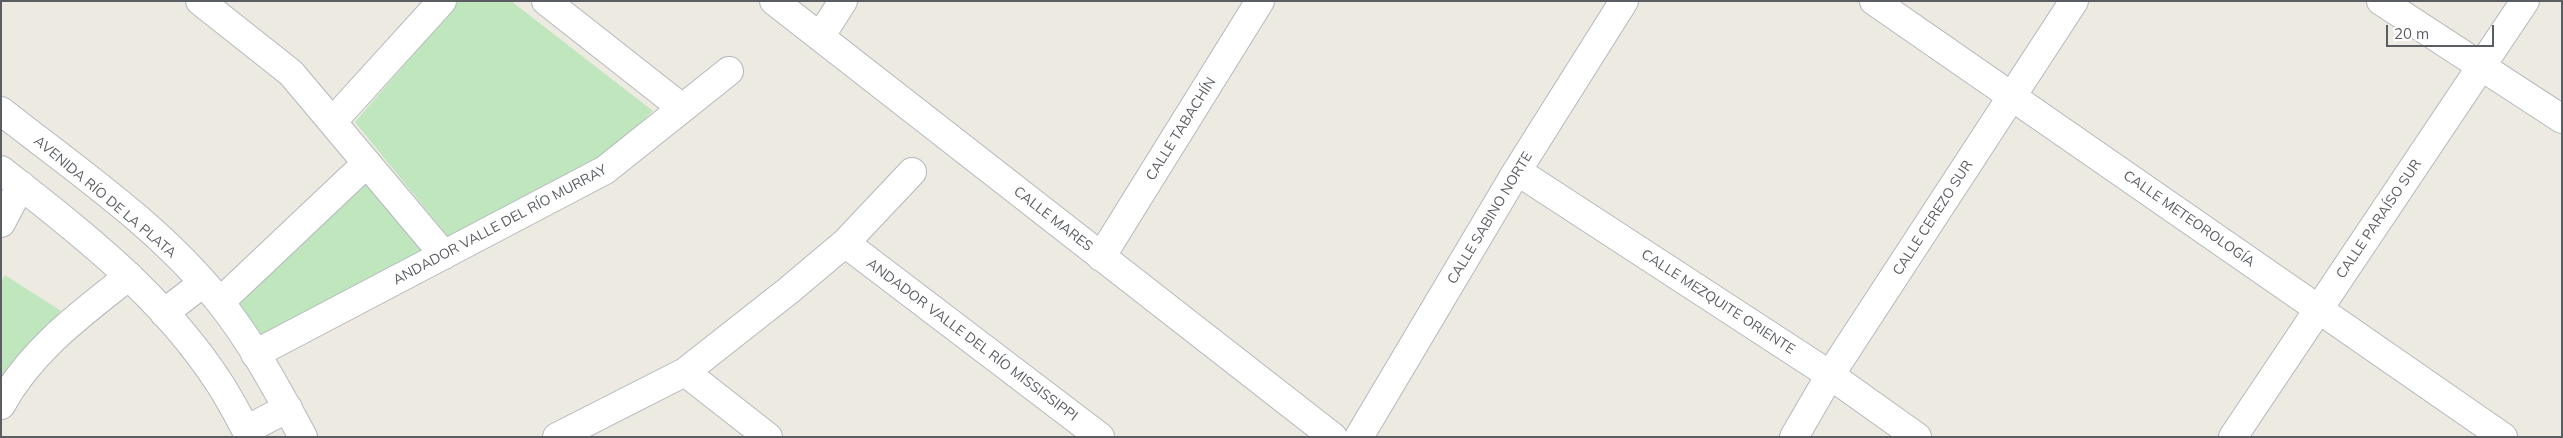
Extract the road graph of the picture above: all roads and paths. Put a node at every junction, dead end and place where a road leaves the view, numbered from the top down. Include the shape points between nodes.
1 (200, 1) edge
2 (442, 1) edge
3 (546, 1) edge
4 (774, 1) edge
5 (842, 1) edge
6 (1260, 1) edge
7 (1624, 1) edge
8 (1874, 1) edge
9 (2074, 1) edge
10 (2381, 1) edge
11 (2524, 1) edge
12 (820, 37) junction
13 (2481, 66) junction
14 (728, 72) dead end
15 (2013, 97) junction
16 (682, 108) junction
17 (1, 111) edge
18 (2562, 119) edge
19 (333, 121) junction
20 (367, 163) junction
21 (1517, 171) junction
22 (912, 172) dead end
23 (11, 178) edge
24 (1, 223) edge
25 (845, 243) junction
26 (444, 255) junction
27 (1101, 256) junction
28 (129, 276) junction
29 (211, 292) junction
30 (2319, 309) junction
31 (164, 313) junction
32 (255, 354) junction
33 (685, 372) junction
34 (1830, 375) junction
35 (1, 405) edge
36 (288, 408) junction
37 (248, 433) edge
38 (303, 437) edge
39 (557, 437) edge
40 (768, 437) edge
41 (1100, 437) edge
42 (1333, 437) edge
43 (1359, 437) edge
44 (1794, 437) edge
45 (1917, 437) edge
46 (2233, 437) edge
47 (2503, 437) edge

1 - 19 street via 292,73
2 - 19 street
3 - 16 street
4 - 12 street, CALLE MARES
5 - 12 street
6 - 27 street, CALLE TABACHÍN
7 - 21 street, CALLE SABINO NORTE
8 - 15 street, CALLE METEOROLOGÍA
9 - 15 street, CALLE CEREZO SUR
10 - 13 street
11 - 13 street, CALLE PARAÍSO SUR
12 - 27 street, CALLE MARES
13 - 18 street
13 - 30 street, CALLE PARAÍSO SUR
14 - 16 street, ANDADOR VALLE DEL RÍO MURRAY
15 - 30 street, CALLE METEOROLOGÍA
15 - 34 street, CALLE CEREZO SUR
16 - 26 street, ANDADOR VALLE DEL RÍO MURRAY via 605,170
17 - 29 street, AVENIDA RÍO DE LA PLATA via 167,244
19 - 20 street
20 - 26 street
20 - 29 street
21 - 34 street, CALLE MEZQUITE ORIENTE
21 - 43 street, CALLE SABINO NORTE
22 - 25 street
23 - 24 street
23 - 28 street via 94,243
25 - 33 street
25 - 41 street, ANDADOR VALLE DEL RÍO MISSISSIPPI
26 - 32 street, ANDADOR VALLE DEL RÍO MURRAY
27 - 42 street, CALLE MARES
28 - 31 street
28 - 35 street via 47,345 23,372
29 - 31 street
29 - 32 street, AVENIDA RÍO DE LA PLATA
30 - 46 street, CALLE PARAÍSO SUR
30 - 47 street, CALLE METEOROLOGÍA
31 - 37 street via 220,383
32 - 36 street, AVENIDA RÍO DE LA PLATA
33 - 39 street
33 - 40 street
34 - 44 street, CALLE CEREZO SUR
34 - 45 street, CALLE MEZQUITE ORIENTE
36 - 37 street
36 - 38 street, AVENIDA RÍO DE LA PLATA

